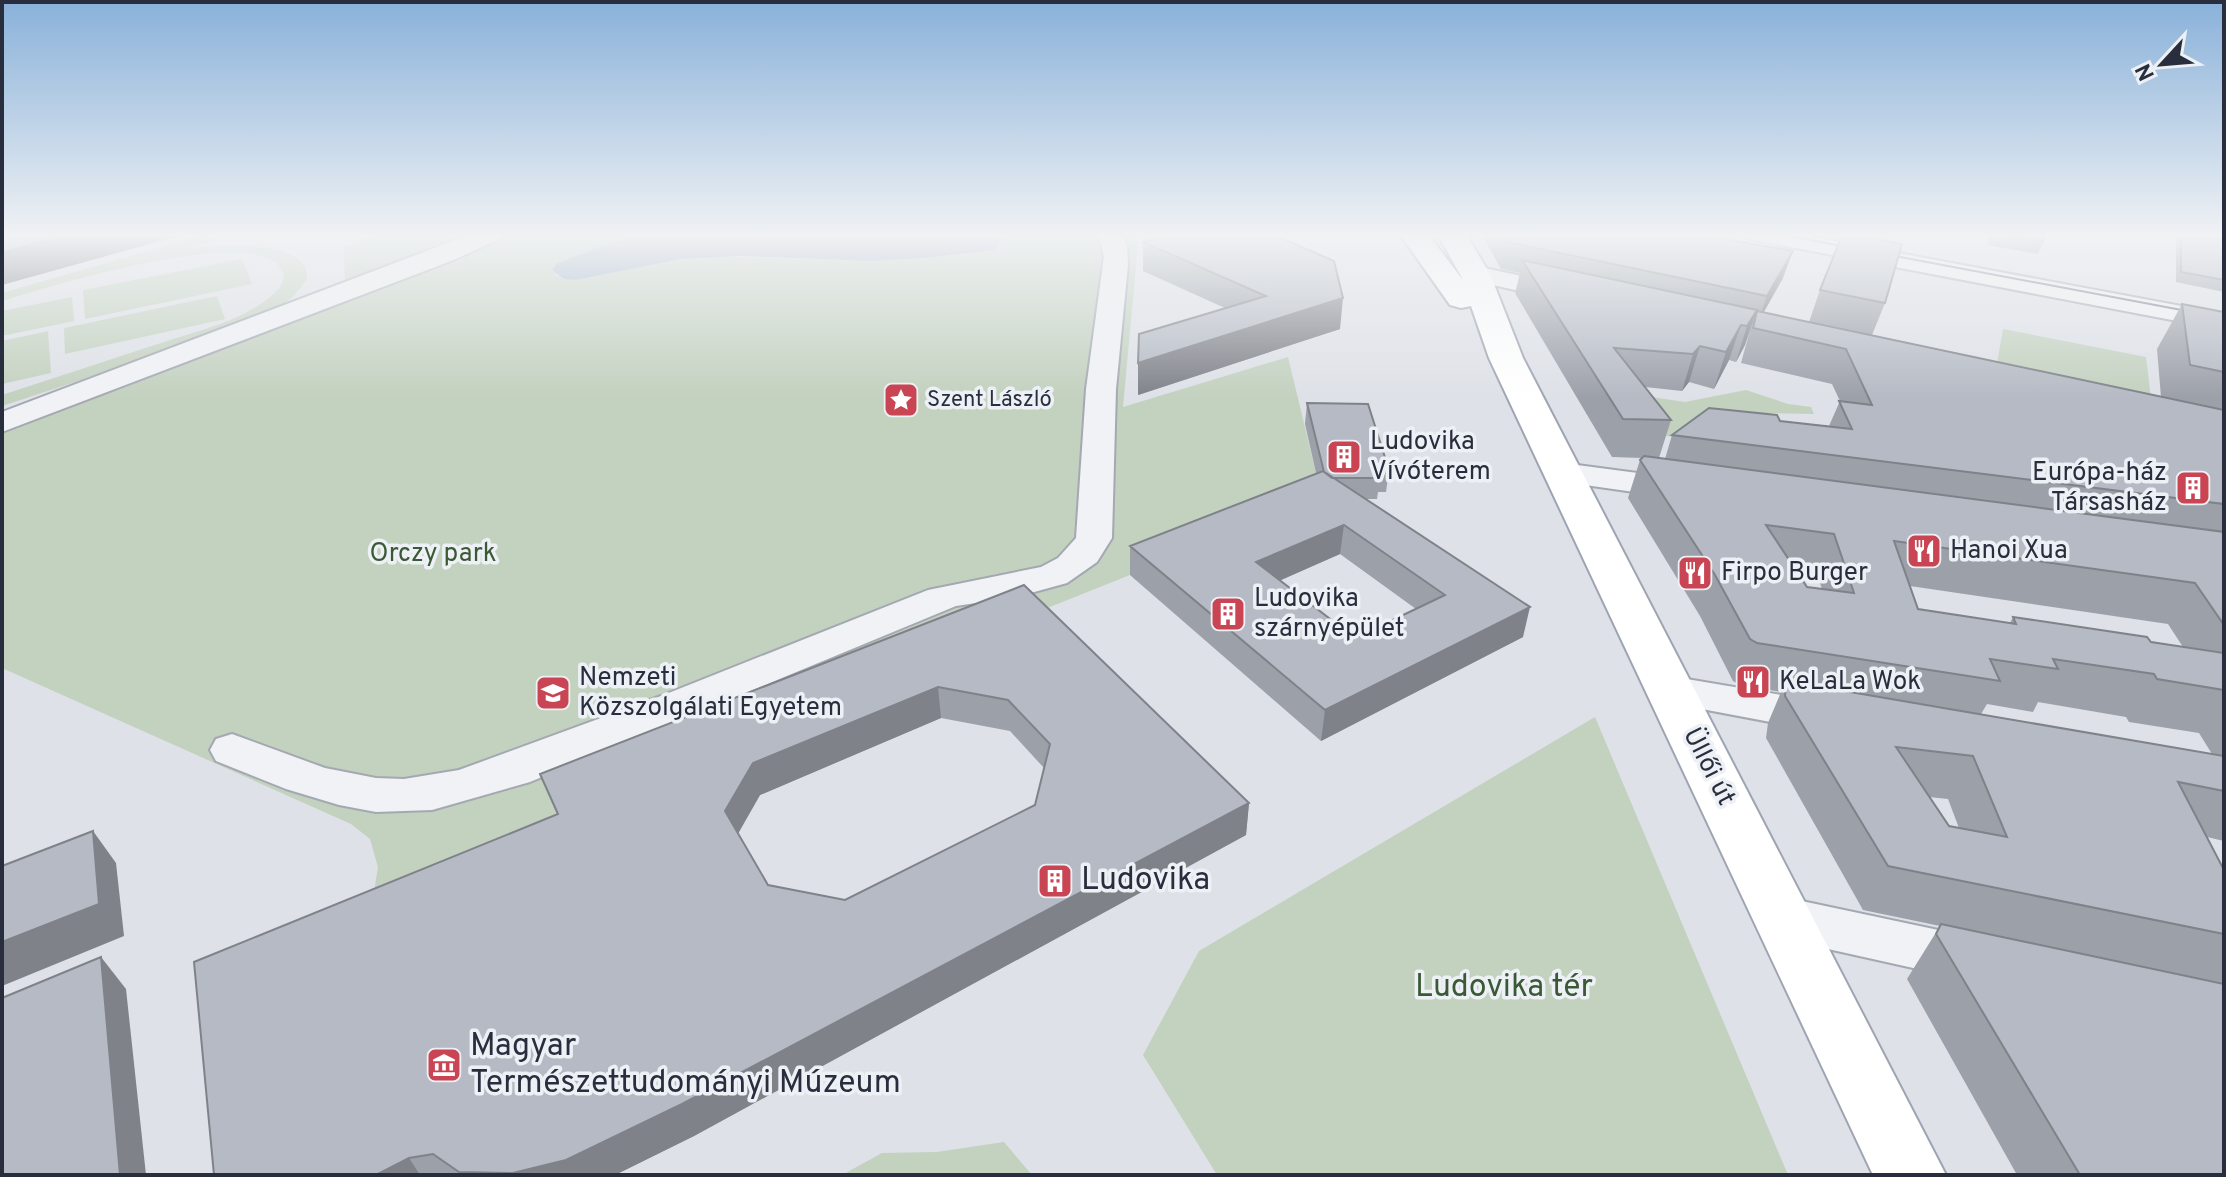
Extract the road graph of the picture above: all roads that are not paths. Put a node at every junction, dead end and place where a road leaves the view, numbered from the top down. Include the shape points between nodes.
1 (358, 288) edge
2 (1112, 288) edge
3 (1454, 288) edge
4 (1480, 288) edge
5 (1540, 288) edge
6 (2044, 288) edge
7 (2106, 288) edge
8 (1597, 300) edge
9 (2224, 310) edge
10 (2224, 322) edge
11 (1506, 358) junction
12 (2, 423) edge
13 (1562, 473) junction
14 (1718, 494) edge
15 (1669, 690) junction
16 (1861, 724) edge
17 (232, 750) dead end
18 (1783, 918) junction
19 (2025, 970) edge
20 (1910, 1175) edge

1 - 12 street
2 - 17 street via 1097,427 1094,538 1070,566 1016,586 934,601 464,786 376,795 301,778
3 - 11 main road, Üllői út
4 - 11 main road, Üllői út
5 - 8 street
6 - 10 street
7 - 9 street
11 - 13 main road, Üllői út
13 - 14 street
13 - 15 main road, Üllői út
15 - 16 street
15 - 18 main road, Üllői út
18 - 19 street
18 - 20 main road, Üllői út

